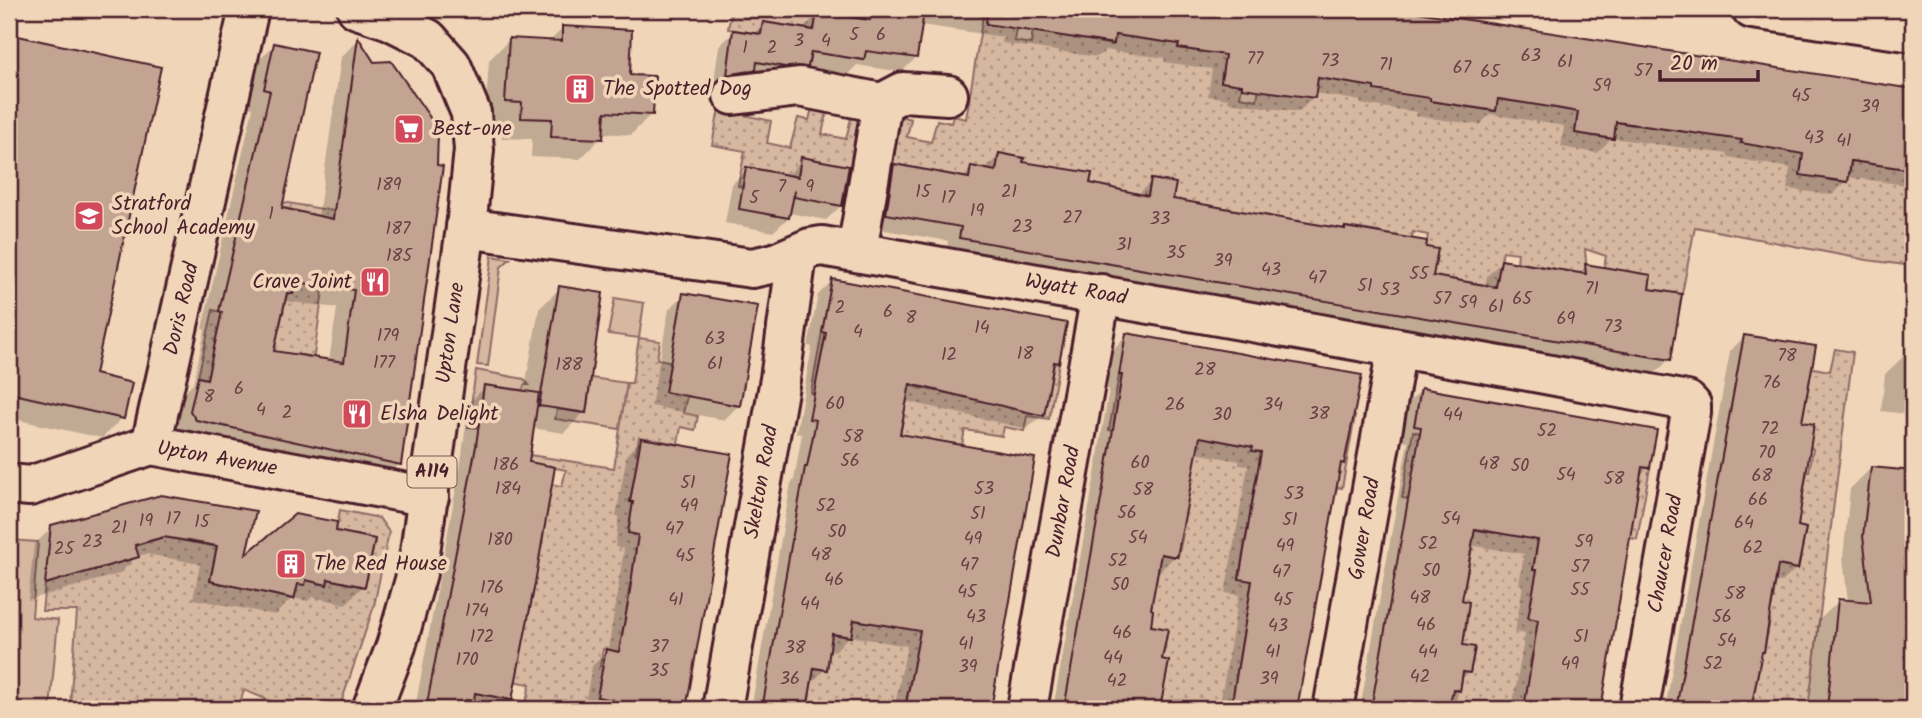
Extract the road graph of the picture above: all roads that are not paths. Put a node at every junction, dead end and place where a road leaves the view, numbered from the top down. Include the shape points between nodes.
1 (248, 9) edge
2 (357, 9) edge
3 (1752, 9) edge
4 (1913, 32) edge
5 (948, 94) dead end
6 (733, 95) dead end
7 (882, 103) junction
8 (466, 228) junction
9 (857, 251) junction
10 (797, 254) junction
11 (1101, 294) junction
12 (1397, 348) junction
13 (1687, 401) joint
14 (151, 445) junction
15 (9, 484) edge
16 (429, 497) junction
17 (372, 709) edge
18 (722, 709) edge
19 (1027, 709) edge
20 (1333, 709) edge
21 (1639, 709) edge

1 - 14 street, Doris Road
2 - 8 street, Upton Lane / A114 via 428,38 451,65 471,113 474,150
3 - 4 street
5 - 7 street via 903,92
6 - 7 street via 799,87
7 - 9 street
8 - 10 street, Wyatt Road via 752,268
8 - 16 street, Upton Lane / A114
9 - 10 street, Wyatt Road via 822,246
9 - 11 street, Wyatt Road
10 - 18 street, Skelton Road via 780,379
11 - 12 street, Wyatt Road
11 - 19 street, Dunbar Road
12 - 13 street, Wyatt Road
12 - 20 street, Gower Road
13 - 21 street, Chaucer Road via 1691,413
14 - 15 street, Upton Avenue via 30,486
14 - 16 street, Upton Avenue
16 - 17 street, Upton Lane / A114 via 417,573

